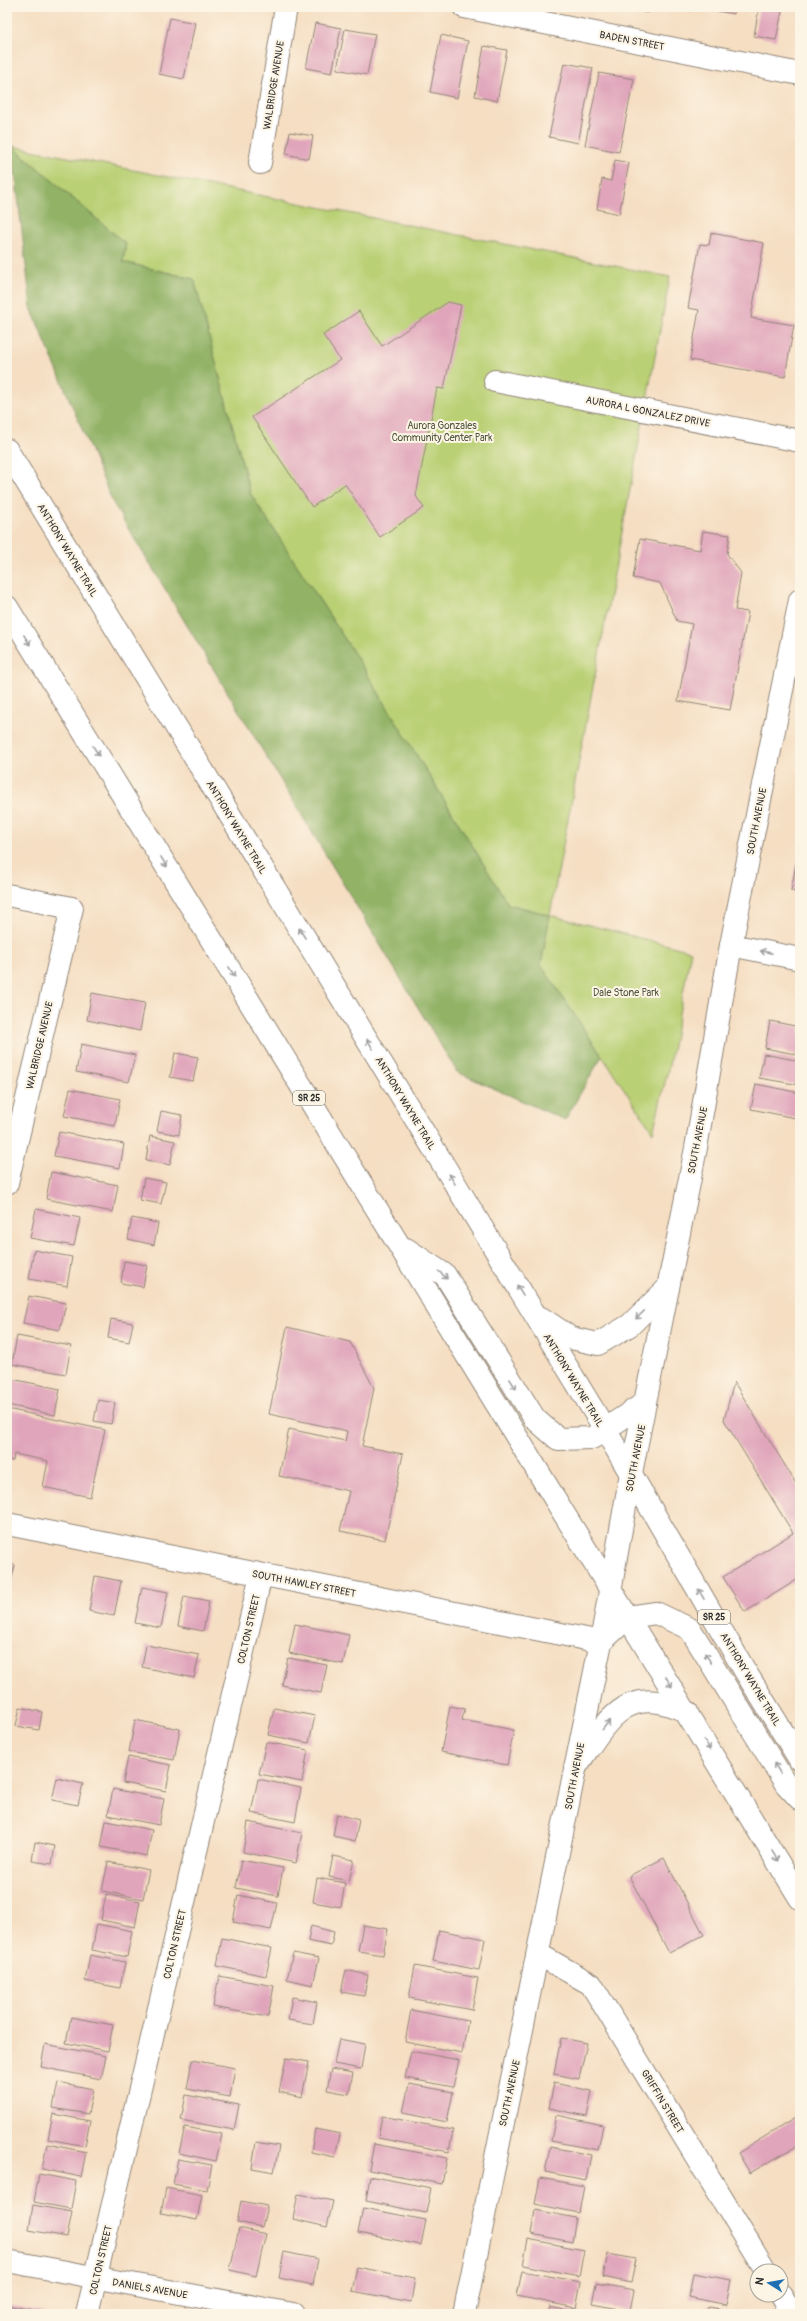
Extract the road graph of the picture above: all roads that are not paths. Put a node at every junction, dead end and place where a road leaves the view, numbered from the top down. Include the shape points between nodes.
1 (464, 7) edge
2 (282, 8) edge
3 (800, 74) edge
4 (260, 163) dead end
5 (495, 381) dead end
6 (800, 441) edge
7 (7, 450) edge
8 (800, 600) edge
9 (7, 607) edge
10 (7, 895) edge
11 (731, 945) junction
12 (800, 959) edge
13 (7, 1183) edge
14 (400, 1245) junction
15 (668, 1288) junction
16 (534, 1314) junction
17 (646, 1403) junction
18 (606, 1431) junction
19 (631, 1474) junction
20 (7, 1524) edge
21 (261, 1575) junction
22 (611, 1589) junction
23 (628, 1617) junction
24 (601, 1642) junction
25 (687, 1712) junction
26 (800, 1760) edge
27 (575, 1768) junction
28 (800, 1799) edge
29 (800, 1898) edge
30 (538, 1954) junction
31 (7, 2261) edge
32 (761, 2263) edge
33 (95, 2278) junction
34 (786, 2303) edge
35 (87, 2314) edge
36 (293, 2314) edge
37 (464, 2314) edge
38 (793, 2314) edge

1 - 3 main road, BADEN STREET
2 - 4 main road, WALBRIDGE AVENUE
5 - 6 main road, AURORA L GONZALEZ DRIVE
16 -> 7 main road, ANTHONY WAYNE TRAIL / SR 25
8 - 11 main road, SOUTH AVENUE
9 -> 14 main road, SR 25
10 - 13 main road, WALBRIDGE AVENUE via 72,908
12 -> 11 main road
11 - 15 main road, SOUTH AVENUE via 696,1148
14 -> 18 main road via 445,1275 535,1419 558,1439 592,1438
14 - 22 main road, SR 25
15 -> 16 main road via 630,1325 598,1344 571,1338
15 - 17 main road, SOUTH AVENUE
16 - 18 main road, ANTHONY WAYNE TRAIL / SR 25
17 - 18 main road
17 - 19 main road, SOUTH AVENUE
18 - 19 main road, ANTHONY WAYNE TRAIL / SR 25
19 - 22 main road, SOUTH AVENUE
26 -> 19 main road, ANTHONY WAYNE TRAIL / SR 25
20 - 21 main road, SOUTH HAWLEY STREET
21 - 24 main road, SOUTH HAWLEY STREET
21 - 33 main road, COLTON STREET
22 - 23 main road, SR 25
22 - 24 main road, SOUTH AVENUE
23 - 24 main road
23 -> 25 main road, SR 25
28 -> 23 main road via 786,1784 690,1629 656,1613
24 - 27 main road, SOUTH AVENUE
27 -> 25 main road via 611,1719 636,1702 658,1701
25 -> 29 main road, SR 25
27 - 30 main road, SOUTH AVENUE
30 - 32 main road, GRIFFIN STREET via 591,1984
30 - 37 main road, SOUTH AVENUE
31 - 33 main road, DANIELS AVENUE
33 - 35 main road, COLTON STREET
33 - 36 main road, DANIELS AVENUE
34 - 38 main road

